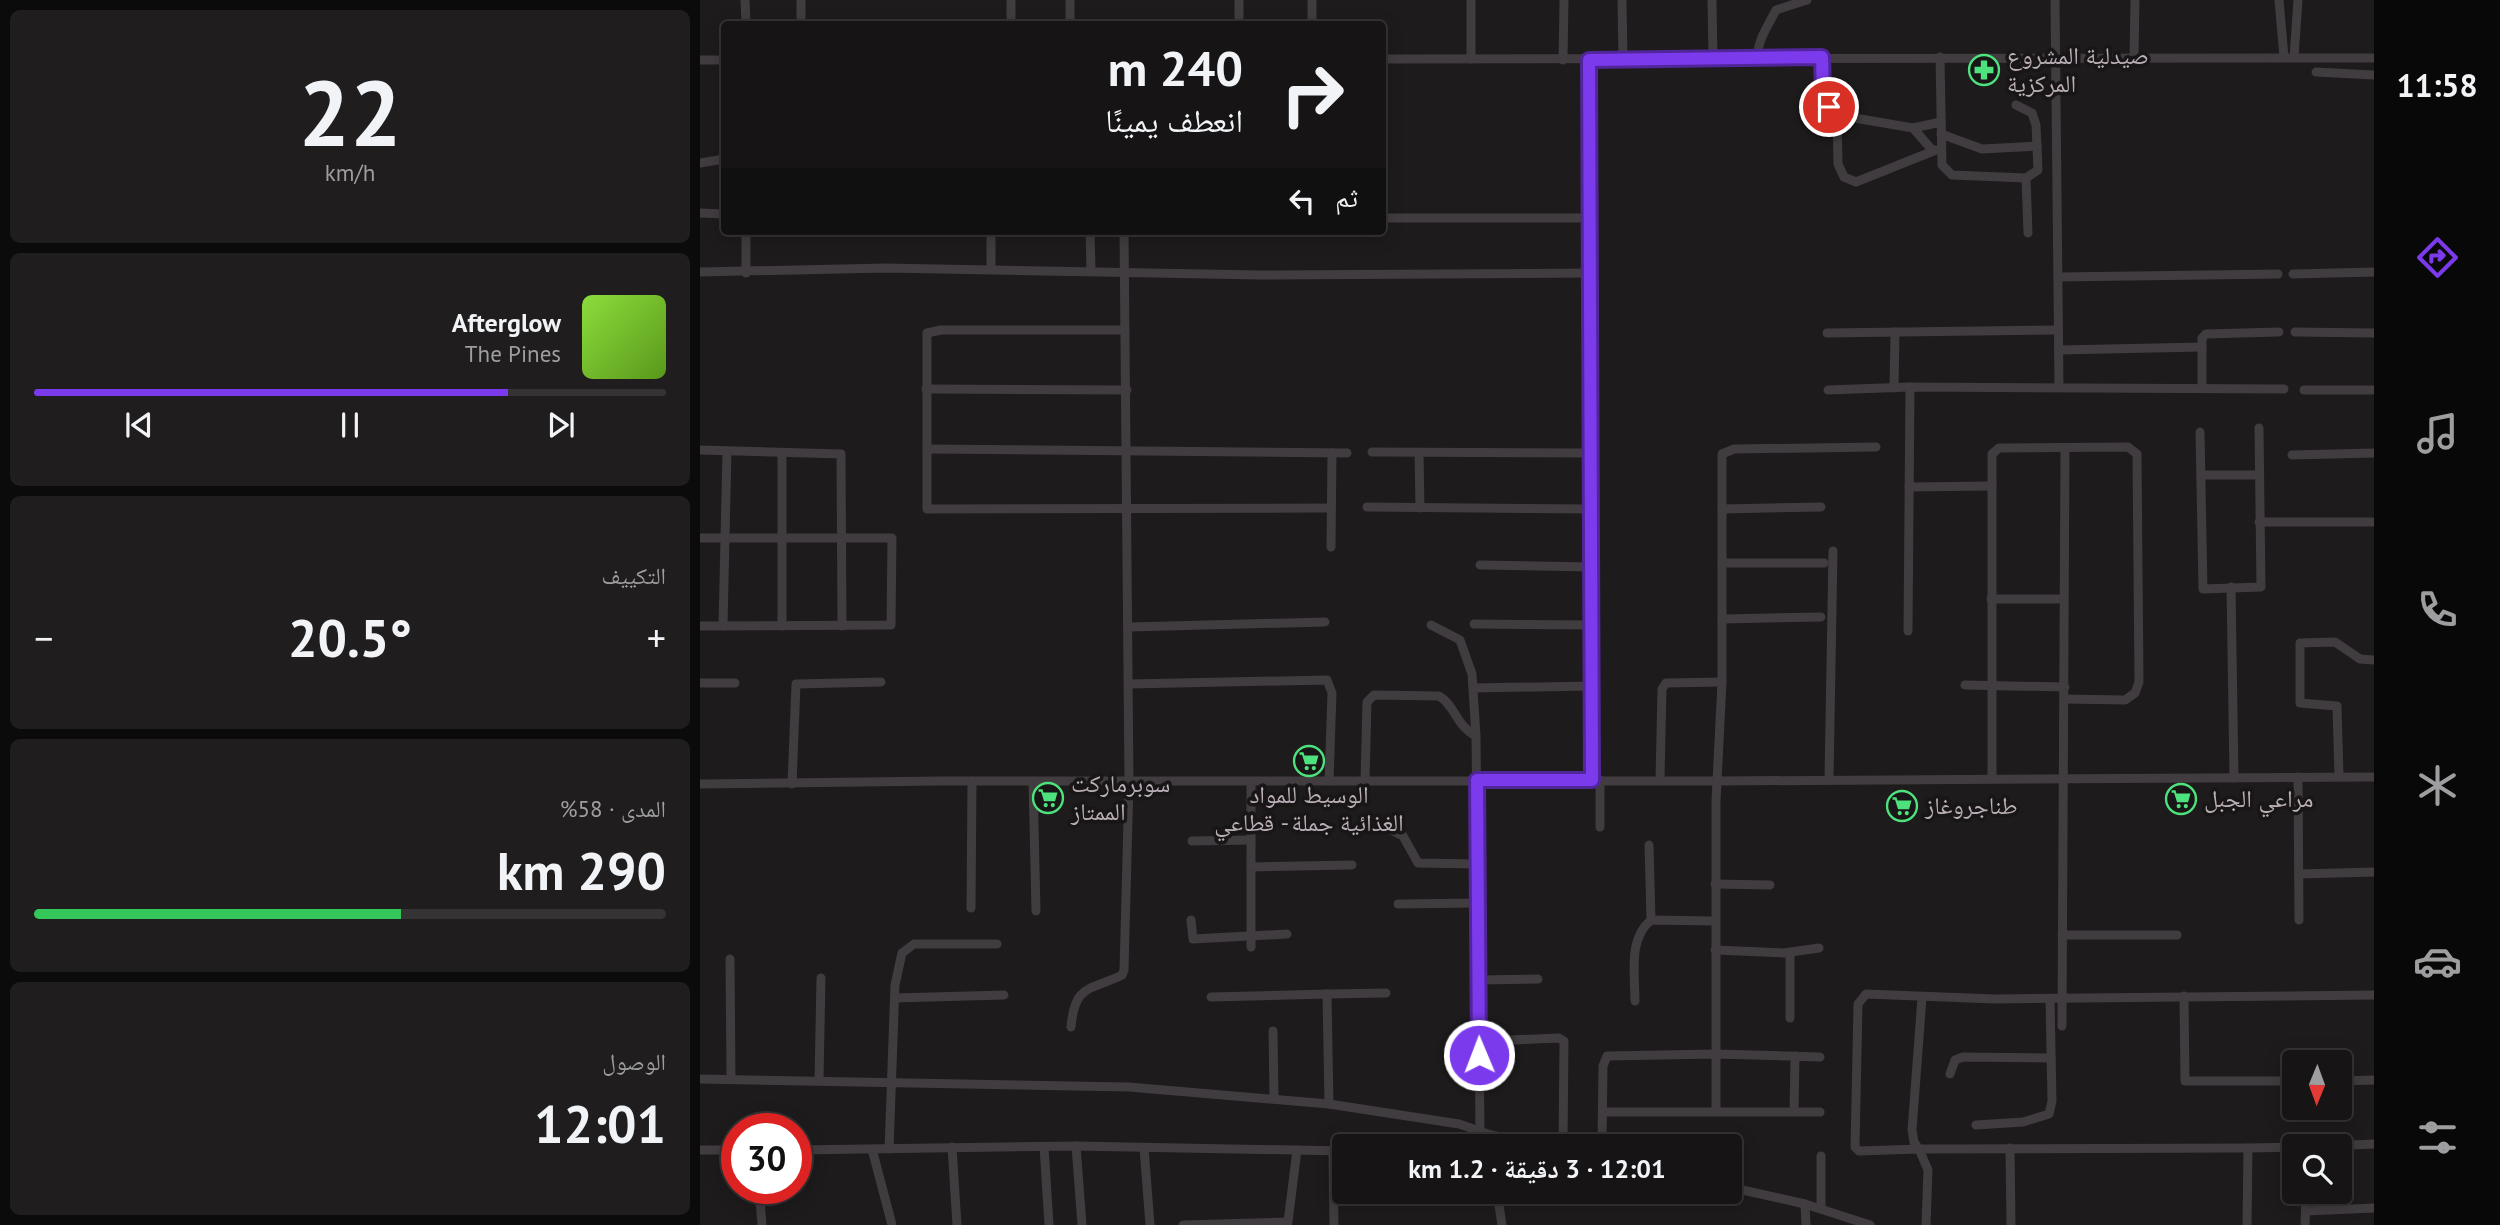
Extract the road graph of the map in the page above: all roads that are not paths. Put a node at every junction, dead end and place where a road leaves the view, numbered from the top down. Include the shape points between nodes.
1 (745, 0) edge
2 (801, 0) edge
3 (1010, 0) edge
4 (1070, 0) edge
5 (1239, 0) edge
6 (1311, 0) edge
7 (1471, 0) edge
8 (1564, 0) edge
9 (1622, 0) edge
10 (1712, 0) edge
11 (1807, 0) edge
12 (2055, 0) edge
13 (2135, 0) edge
14 (2279, 0) edge
15 (2298, 0) edge
16 (746, 21) edge
17 (801, 21) edge
18 (1011, 21) edge
19 (1070, 21) edge
20 (1239, 21) edge
21 (1312, 21) edge
22 (1758, 57) junction
23 (1822, 57) junction
24 (1940, 57) junction
25 (2289, 57) junction
26 (1713, 58) junction
27 (2054, 58) junction
28 (2134, 58) junction
29 (2374, 58) edge
30 (1386, 59) edge
31 (1471, 59) junction
32 (1623, 59) junction
33 (700, 60) edge
34 (721, 60) edge
35 (1563, 60) junction
36 (1589, 60) junction
37 (2316, 72) dead end
38 (2374, 75) edge
39 (2016, 105) dead end
40 (1837, 115) junction
41 (1941, 122) junction
42 (1913, 128) junction
43 (1941, 134) junction
44 (1961, 144) junction
45 (2037, 146) junction
46 (1939, 150) junction
47 (721, 160) edge
48 (700, 163) edge
49 (2026, 178) junction
50 (700, 213) edge
51 (721, 214) edge
52 (1386, 218) edge
53 (1591, 218) junction
54 (2028, 233) dead end
55 (746, 235) edge
56 (991, 235) edge
57 (1090, 235) edge
58 (1124, 235) edge
59 (991, 269) junction
60 (1091, 271) junction
61 (700, 272) edge
62 (1124, 272) junction
63 (2374, 272) edge
64 (746, 273) junction
65 (1592, 273) junction
66 (2278, 274) dead end
67 (2293, 274) dead end
68 (2058, 277) junction
69 (1125, 330) junction
70 (2058, 330) junction
71 (2279, 331) dead end
72 (1895, 332) junction
73 (2295, 332) dead end
74 (1827, 333) dead end
75 (2374, 333) edge
76 (2202, 347) junction
77 (2059, 350) junction
78 (1910, 387) junction
79 (2059, 387) junction
80 (2202, 387) junction
81 (1894, 388) junction
82 (926, 389) junction
83 (2284, 389) dead end
84 (1127, 390) junction
85 (1828, 390) dead end
86 (2304, 390) dead end
87 (2374, 390) edge
88 (2259, 428) dead end
89 (2200, 432) dead end
90 (1876, 447) dead end
91 (927, 449) junction
92 (2065, 449) junction
93 (700, 450) edge
94 (727, 451) junction
95 (1129, 451) junction
96 (1372, 452) dead end
97 (782, 453) junction
98 (1332, 453) junction
99 (1347, 453) dead end
100 (1419, 453) junction
101 (1591, 453) junction
102 (2374, 453) edge
103 (2292, 455) dead end
104 (2201, 475) junction
105 (2259, 475) junction
106 (1909, 486) junction
107 (1992, 486) junction
108 (1367, 507) dead end
109 (1821, 507) dead end
110 (1331, 508) junction
111 (1420, 508) junction
112 (1592, 509) junction
113 (1722, 509) junction
114 (1129, 511) junction
115 (2259, 522) junction
116 (2374, 522) edge
117 (726, 537) junction
118 (782, 537) junction
119 (700, 538) edge
120 (843, 538) junction
121 (1331, 547) dead end
122 (1833, 551) dead end
123 (1722, 563) junction
124 (1824, 563) dead end
125 (1480, 565) dead end
126 (1592, 566) junction
127 (2231, 587) junction
128 (1990, 599) junction
129 (2064, 599) junction
130 (1821, 617) dead end
131 (1722, 619) junction
132 (1325, 622) dead end
133 (1474, 624) dead end
134 (1432, 625) dead end
135 (1592, 625) junction
136 (700, 626) edge
137 (723, 626) junction
138 (782, 626) junction
139 (842, 626) junction
140 (1129, 627) junction
141 (1908, 631) dead end
142 (2374, 660) edge
143 (881, 681) dead end
144 (1722, 681) junction
145 (700, 683) edge
146 (735, 683) dead end
147 (1129, 684) junction
148 (1965, 685) dead end
149 (1592, 686) junction
150 (1991, 686) junction
151 (2065, 687) junction
152 (1474, 688) junction
153 (2065, 699) junction
154 (1476, 736) junction
155 (2339, 776) junction
156 (2374, 777) edge
157 (2234, 778) junction
158 (2298, 778) junction
159 (1660, 779) junction
160 (1829, 779) junction
161 (1992, 779) junction
162 (1477, 780) junction
163 (1596, 780) junction
164 (2061, 780) junction
165 (971, 781) junction
166 (1033, 781) junction
167 (1329, 781) junction
168 (1365, 781) junction
169 (1718, 781) junction
170 (1129, 782) junction
171 (1251, 782) junction
172 (700, 784) edge
173 (792, 784) junction
174 (1600, 827) dead end
175 (1387, 828) dead end
176 (1251, 840) junction
177 (1192, 841) dead end
178 (1649, 845) dead end
179 (1478, 864) junction
180 (1352, 865) dead end
181 (1251, 867) junction
182 (2374, 872) edge
183 (2299, 874) junction
184 (1715, 884) junction
185 (1770, 885) dead end
186 (1478, 902) junction
187 (1398, 904) dead end
188 (971, 908) dead end
189 (1036, 911) dead end
190 (1191, 920) dead end
191 (1651, 920) junction
192 (2299, 920) dead end
193 (1715, 921) junction
194 (1287, 934) dead end
195 (2062, 935) junction
196 (2176, 935) dead end
197 (1251, 936) junction
198 (997, 944) dead end
199 (1251, 947) dead end
200 (1819, 948) dead end
201 (1716, 950) junction
202 (1790, 952) junction
203 (730, 959) dead end
204 (821, 978) dead end
205 (1538, 979) dead end
206 (1478, 980) junction
207 (1386, 993) dead end
208 (1327, 994) junction
209 (1004, 995) dead end
210 (2374, 995) edge
211 (2184, 996) junction
212 (1211, 997) dead end
213 (895, 998) junction
214 (1922, 998) junction
215 (2050, 999) junction
216 (2062, 999) junction
217 (1635, 1001) dead end
218 (1790, 1018) dead end
219 (2062, 1026) dead end
220 (1071, 1027) dead end
221 (1273, 1031) dead end
222 (1487, 1041) dead end
223 (1716, 1054) junction
224 (1795, 1056) junction
225 (1820, 1057) dead end
226 (2051, 1058) junction
227 (1950, 1074) dead end
228 (731, 1078) junction
229 (700, 1079) edge
230 (820, 1080) junction
231 (2374, 1080) edge
232 (2352, 1081) edge
233 (2282, 1082) edge
234 (890, 1083) junction
235 (1274, 1098) junction
236 (1329, 1104) junction
237 (1716, 1110) junction
238 (1794, 1111) junction
239 (1603, 1112) junction
240 (1819, 1112) dead end
241 (1976, 1125) dead end
242 (1480, 1131) junction
243 (1488, 1134) edge
244 (1563, 1134) edge
245 (1602, 1134) edge
246 (2374, 1144) edge
247 (2352, 1145) edge
248 (1076, 1146) junction
249 (951, 1147) junction
250 (1044, 1147) junction
251 (1144, 1147) junction
252 (2282, 1147) edge
253 (2010, 1148) junction
254 (2248, 1148) junction
255 (872, 1149) junction
256 (889, 1149) junction
257 (700, 1150) edge
258 (721, 1150) edge
259 (812, 1150) edge
260 (1297, 1150) junction
261 (1919, 1150) junction
262 (1332, 1151) edge
263 (1821, 1156) dead end
264 (1742, 1190) edge
265 (760, 1204) edge
266 (1334, 1204) edge
267 (1499, 1204) edge
268 (1805, 1204) junction
269 (2306, 1204) edge
270 (2374, 1208) edge
271 (1821, 1209) junction
272 (2306, 1211) junction
273 (1287, 1224) edge
274 (762, 1225) edge
275 (892, 1225) edge
276 (957, 1225) edge
277 (1049, 1225) edge
278 (1082, 1225) edge
279 (1150, 1225) edge
280 (1183, 1225) edge
281 (1334, 1225) edge
282 (1502, 1225) edge
283 (1806, 1225) edge
284 (1870, 1225) edge
285 (1926, 1225) edge
286 (2011, 1225) edge
287 (2247, 1225) edge
288 (2305, 1225) edge

1 - 16 street
2 - 17 street
3 - 18 street
4 - 19 street
5 - 20 street
6 - 21 street
7 - 31 street
8 - 35 street
9 - 32 street
10 - 26 street
11 - 22 street via 1776,10 1758,43
12 - 27 street
13 - 28 street
14 - 25 street
15 - 25 street
22 - 23 street
22 - 26 street
23 - 24 street
23 - 40 street via 1823,93
24 - 27 street
24 - 41 street
25 - 28 street
25 - 29 street
26 - 32 street
27 - 28 street
27 - 68 street
30 - 31 street
31 - 35 street
32 - 36 street
33 - 34 street
35 - 36 street
36 - 53 street
37 - 38 street
39 - 45 street via 2032,113
40 - 42 street
40 - 46 street via 1838,164 1844,177 1856,182
41 - 42 street
41 - 43 street
42 - 46 street
43 - 44 street
43 - 46 street
44 - 45 street via 1982,149
44 - 46 street
45 - 49 street via 2038,170
46 - 49 street via 1942,165 1952,175
47 - 48 street
49 - 54 street
50 - 51 street
52 - 53 street
53 - 65 street
55 - 64 street
56 - 59 street
57 - 60 street
58 - 62 street
59 - 60 street
59 - 64 street
60 - 62 street
61 - 64 street
62 - 65 street
62 - 69 street
63 - 67 street
65 - 101 street
66 - 68 street
68 - 70 street
69 - 82 street via 930,330 925,338
69 - 84 street
70 - 72 street
70 - 77 street
71 - 76 street via 2206,334
72 - 74 street
72 - 81 street
73 - 75 street
76 - 77 street
76 - 80 street
77 - 79 street
78 - 79 street
78 - 81 street
78 - 106 street
79 - 80 street
80 - 83 street
81 - 85 street
82 - 84 street
82 - 91 street
84 - 95 street
86 - 87 street
88 - 105 street
89 - 104 street
90 - 113 street via 1728,451 1723,454
91 - 95 street
91 - 114 street via 927,509
92 - 107 street via 1994,449
92 - 129 street
92 - 153 street via 2128,447 2137,454 2139,682 2125,700
93 - 94 street
94 - 97 street
94 - 117 street
95 - 98 street
95 - 114 street
96 - 100 street
97 - 118 street
97 - 120 street via 841,454
98 - 99 street
98 - 110 street
100 - 101 street
100 - 111 street
101 - 112 street
102 - 103 street
104 - 105 street
104 - 127 street via 2203,589
105 - 115 street
106 - 107 street
106 - 141 street
107 - 128 street
108 - 111 street
109 - 113 street
110 - 114 street
110 - 121 street
111 - 112 street
112 - 126 street
113 - 123 street
114 - 140 street
115 - 116 street
115 - 127 street via 2261,587
117 - 118 street
117 - 119 street
117 - 137 street
118 - 120 street
118 - 138 street
120 - 139 street
120 - 139 street via 892,538 891,625
122 - 160 street
123 - 124 street
123 - 131 street
125 - 126 street
126 - 135 street
127 - 157 street
128 - 129 street
128 - 150 street
129 - 151 street
130 - 131 street
131 - 144 street
132 - 140 street
133 - 135 street
134 - 152 street via 1460,640 1469,658
135 - 149 street
136 - 137 street
137 - 138 street
138 - 139 street
140 - 147 street
142 - 155 street via 2360,659 2335,642 2300,643 2300,703 2337,706
143 - 173 street via 796,684
144 - 159 street via 1666,683 1662,689
144 - 169 street
145 - 146 street
147 - 167 street via 1327,680 1332,693
147 - 170 street
148 - 150 street
149 - 152 street
149 - 163 street
150 - 151 street
150 - 161 street
151 - 153 street
152 - 154 street
153 - 164 street
154 - 162 street
154 - 168 street via 1466,731 1439,696 1374,695 1367,702
155 - 156 street
155 - 158 street
157 - 158 street
157 - 164 street
158 - 183 street
159 - 163 street
159 - 169 street
160 - 161 street
160 - 169 street
161 - 164 street
162 - 163 street
162 - 168 street
162 - 179 street
163 - 174 street
164 - 195 street
165 - 166 street
165 - 173 street
165 - 188 street
166 - 170 street
166 - 189 street
167 - 168 street
167 - 171 street
169 - 184 street
170 - 171 street
170 - 220 street via 1124,970 1079,996
171 - 176 street
172 - 173 street
175 - 179 street via 1403,836 1418,863
176 - 177 street
176 - 181 street
178 - 191 street
179 - 186 street
180 - 181 street
181 - 197 street
182 - 183 street
183 - 192 street
184 - 185 street
184 - 193 street
186 - 187 street
186 - 206 street
190 - 197 street via 1193,939
191 - 193 street
191 - 217 street via 1636,939
193 - 201 street
194 - 197 street
195 - 196 street
195 - 216 street
197 - 199 street
198 - 213 street via 908,947 899,965
200 - 202 street
201 - 202 street
201 - 223 street
202 - 218 street
203 - 228 street
204 - 230 street
205 - 206 street
206 - 242 street
207 - 208 street
208 - 212 street
208 - 236 street
209 - 213 street
210 - 211 street
211 - 216 street
211 - 233 street via 2185,1081
213 - 234 street
214 - 215 street
214 - 261 street via 1912,1130
214 - 261 street via 1866,994 1858,1004 1857,1030 1857,1150
215 - 216 street
215 - 226 street
216 - 219 street
221 - 235 street
222 - 244 street via 1564,1041
223 - 224 street
223 - 237 street
223 - 239 street via 1607,1056
224 - 225 street
224 - 238 street
226 - 227 street via 1963,1057 1955,1060
226 - 241 street via 2049,1114 2023,1122
228 - 229 street
228 - 230 street
230 - 234 street
231 - 232 street
234 - 235 street via 1129,1087
234 - 256 street
235 - 236 street
236 - 242 street
237 - 238 street
237 - 239 street
238 - 240 street
239 - 245 street
242 - 243 street
246 - 247 street
248 - 250 street
248 - 251 street
248 - 278 street
249 - 250 street
249 - 256 street
249 - 276 street
250 - 277 street
251 - 260 street
251 - 279 street
252 - 254 street
253 - 254 street
253 - 261 street
253 - 286 street
254 - 287 street
255 - 256 street
255 - 259 street
255 - 275 street
257 - 258 street
260 - 262 street
260 - 273 street
261 - 285 street via 1928,1170
263 - 271 street
264 - 268 street
265 - 274 street
266 - 281 street
267 - 282 street
268 - 271 street
268 - 283 street
269 - 272 street
270 - 272 street
271 - 284 street
272 - 288 street
273 - 280 street

